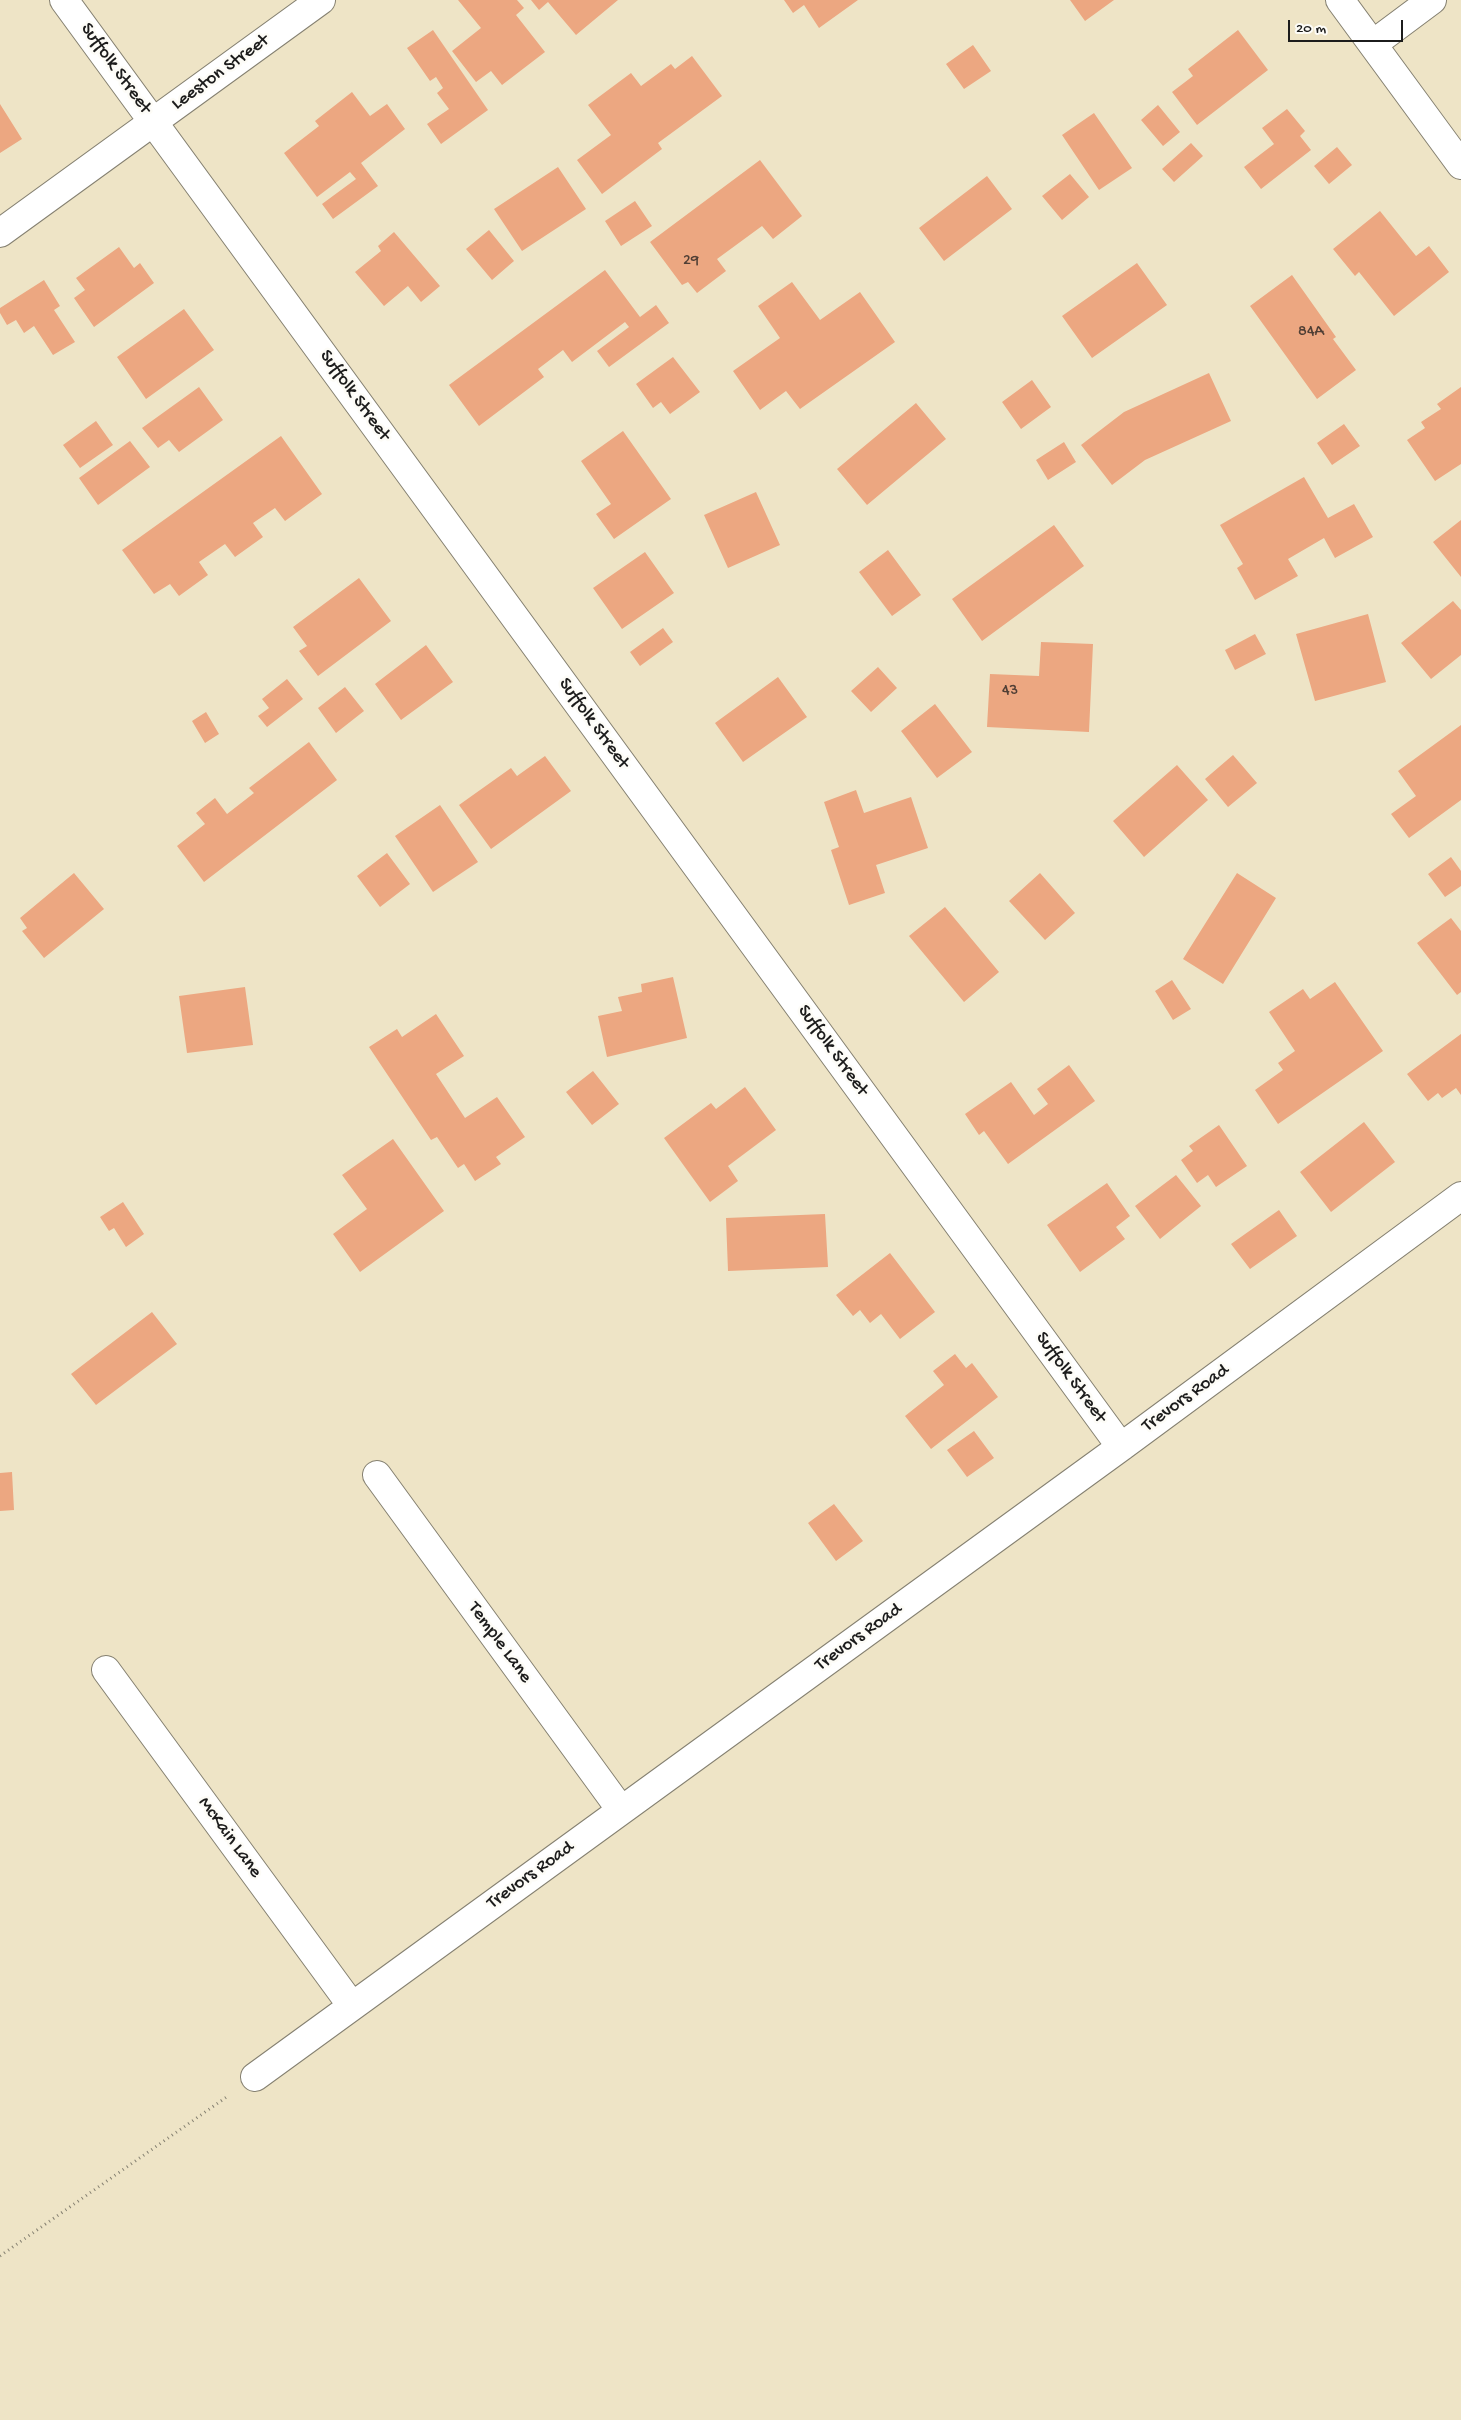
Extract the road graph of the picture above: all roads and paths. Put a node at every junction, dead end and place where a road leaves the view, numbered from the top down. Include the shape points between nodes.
1 (64, 0) edge
2 (321, 0) edge
3 (1340, 0) edge
4 (1432, 0) edge
5 (1373, 44) junction
6 (154, 122) junction
7 (1461, 165) edge
8 (0, 233) edge
9 (1461, 1196) edge
10 (1121, 1447) junction
11 (377, 1475) dead end
12 (106, 1670) dead end
13 (622, 1810) junction
14 (352, 2006) junction
15 (255, 2077) joint
16 (0, 2256) edge

1 - 6 street, Suffolk Street
2 - 6 street, Leeston Street
3 - 5 street
4 - 5 street
5 - 7 street
6 - 8 street, Leeston Street
6 - 10 street, Suffolk Street
9 - 10 street, Trevors Road
10 - 13 street, Trevors Road
11 - 13 street, Temple Lane
12 - 14 street, McKain Lane
13 - 14 street, Trevors Road
14 - 15 street, Trevors Road
15 - 16 path

